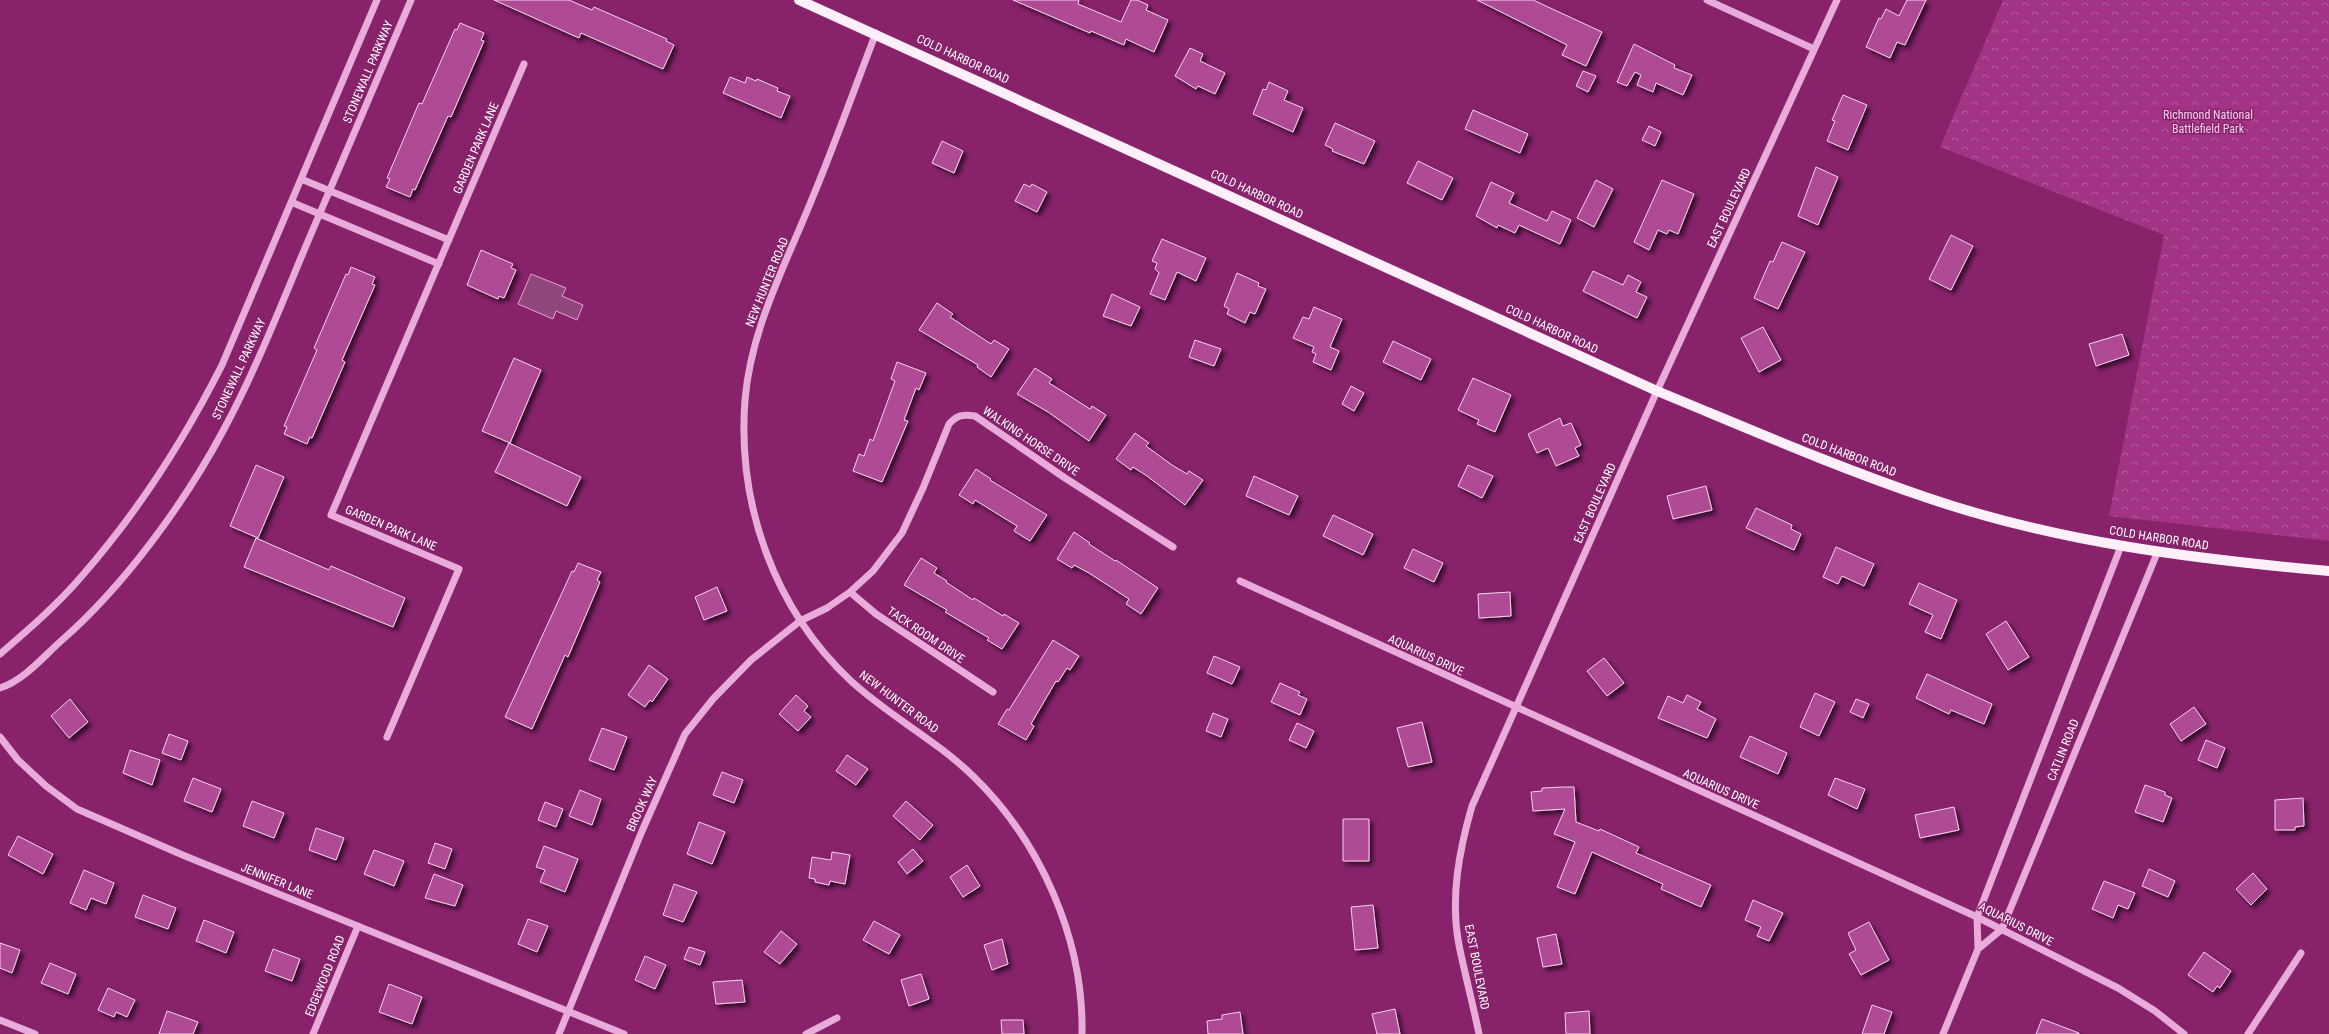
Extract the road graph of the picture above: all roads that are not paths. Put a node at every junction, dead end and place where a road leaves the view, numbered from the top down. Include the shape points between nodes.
1 (377, 0) edge
2 (411, 0) edge
3 (799, 0) edge
4 (1707, 0) edge
5 (1837, 0) edge
6 (876, 33) junction
7 (1814, 49) junction
8 (524, 64) dead end
9 (300, 179) junction
10 (329, 192) junction
11 (291, 202) junction
12 (319, 214) junction
13 (449, 240) junction
14 (439, 264) junction
15 (1657, 391) junction
16 (2121, 546) junction
17 (1174, 547) dead end
18 (2158, 551) junction
19 (2329, 571) edge
20 (1240, 581) dead end
21 (850, 592) junction
22 (800, 620) junction
23 (0, 654) edge
24 (0, 688) edge
25 (993, 692) dead end
26 (1516, 708) junction
27 (0, 736) edge
28 (387, 737) dead end
29 (1977, 917) junction
30 (358, 926) junction
31 (2002, 929) junction
32 (1978, 949) junction
33 (2301, 953) dead end
34 (568, 1011) junction
35 (837, 1018) dead end
36 (0, 1020) edge
37 (35, 1034) edge
38 (313, 1034) edge
39 (559, 1034) edge
40 (624, 1034) edge
41 (806, 1034) edge
42 (1082, 1034) edge
43 (1479, 1034) edge
44 (1943, 1034) edge
45 (2184, 1034) edge
46 (2248, 1034) edge

1 - 9 street, STONEWALL PARKWAY
2 - 10 street, STONEWALL PARKWAY
3 - 6 main road, COLD HARBOR ROAD
4 - 7 street
5 - 7 street, EAST BOULEVARD
6 - 15 main road, COLD HARBOR ROAD
6 - 22 street, NEW HUNTER ROAD via 761,322 751,360 745,400 746,471 754,518 766,555 782,590
7 - 15 street, EAST BOULEVARD
8 - 13 street, GARDEN PARK LANE
9 - 10 street
9 - 11 street, STONEWALL PARKWAY
10 - 12 street, STONEWALL PARKWAY
10 - 13 street
11 - 12 street
11 - 23 street, STONEWALL PARKWAY via 222,365 192,424 156,482 80,578
12 - 14 street
12 - 24 street, STONEWALL PARKWAY via 250,376 223,432 193,480 154,537 114,587 76,628 15,683
13 - 14 street, GARDEN PARK LANE
14 - 28 street, GARDEN PARK LANE via 331,516 459,569
15 - 16 main road, COLD HARBOR ROAD via 1789,446 1929,498 2004,520
15 - 26 street, EAST BOULEVARD
16 - 18 main road, COLD HARBOR ROAD
16 - 29 street, CATLIN ROAD
17 - 21 street, WALKING HORSE DRIVE via 1065,478 975,416 964,414 955,417 949,424 902,533 873,571
18 - 19 main road, COLD HARBOR ROAD via 2207,559
18 - 31 street, CATLIN ROAD
20 - 26 street, AQUARIUS DRIVE
21 - 22 street, WALKING HORSE DRIVE via 827,608
21 - 25 street, TACK ROOM DRIVE via 876,614
22 - 34 street, BROOK WAY via 751,660 713,699 685,734
22 - 42 street, NEW HUNTER ROAD via 825,654 851,681 887,710 938,745 974,776 1028,844 1043,872 1069,938 1079,984
26 - 29 street, AQUARIUS DRIVE
26 - 43 street, EAST BOULEVARD via 1472,806 1461,845 1456,878 1455,911 1459,944
27 - 30 street, JENNIFER LANE via 23,765 77,809
29 - 31 street, AQUARIUS DRIVE
29 - 32 street, CATLIN ROAD
30 - 34 street, JENNIFER LANE
30 - 38 street, EDGEWOOD ROAD
31 - 32 street, CATLIN ROAD
31 - 45 street, AQUARIUS DRIVE via 2118,988 2155,1011
32 - 44 street, CATLIN ROAD
33 - 46 street
34 - 39 street, BROOK WAY
34 - 40 street, JENNIFER LANE
35 - 41 street
36 - 37 street

